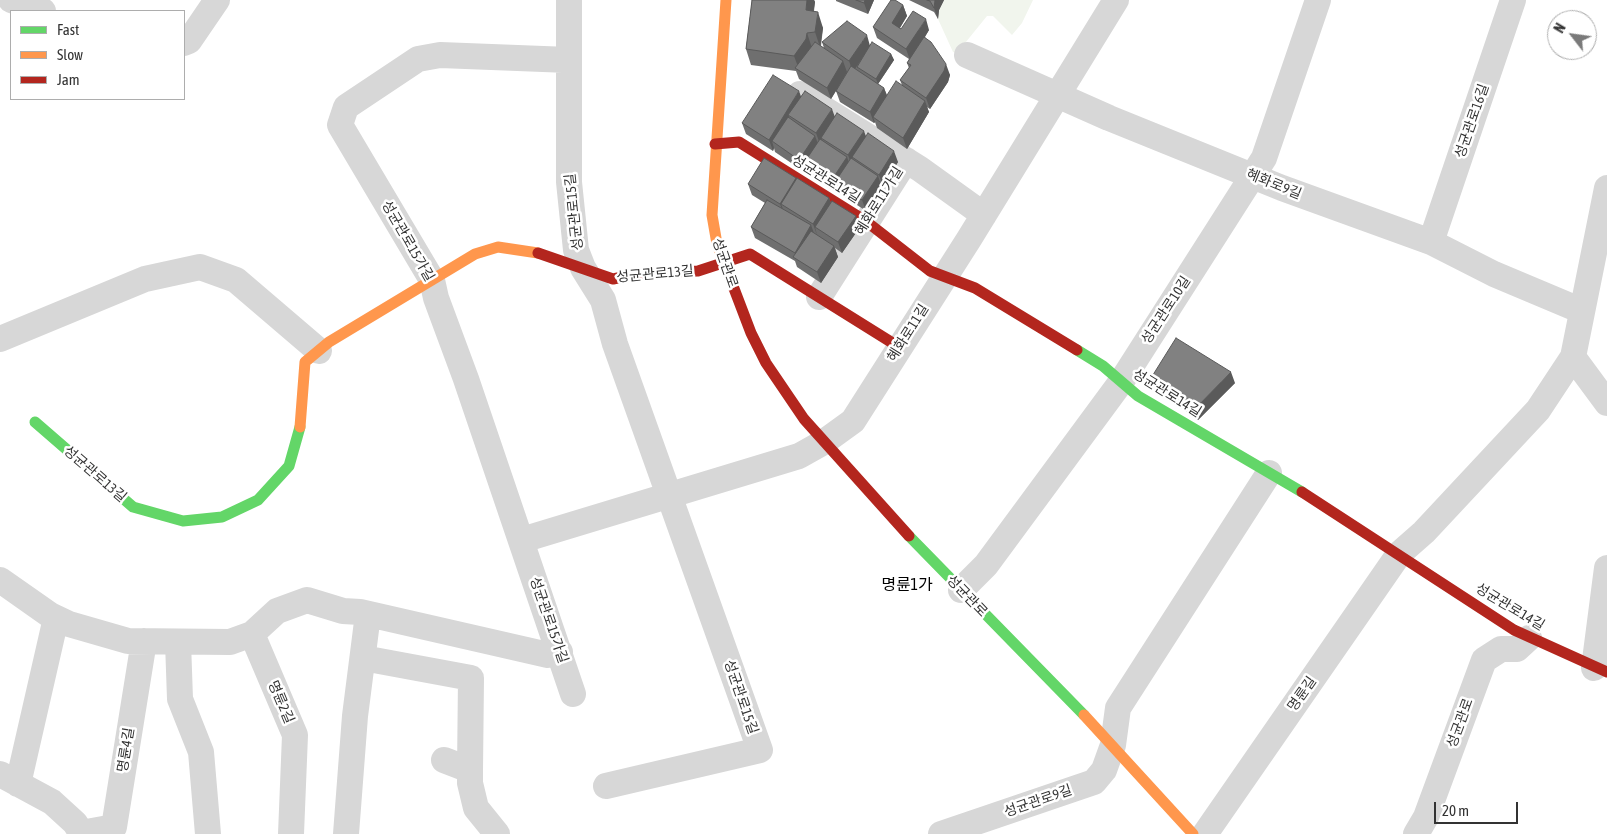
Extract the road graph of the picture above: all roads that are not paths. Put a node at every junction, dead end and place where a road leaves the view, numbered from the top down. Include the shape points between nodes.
1 (11, 0) edge
2 (217, 0) edge
3 (569, 0) edge
4 (726, 0) edge
5 (1116, 0) edge
6 (1318, 0) edge
7 (1513, 0) edge
8 (40, 10) edge
9 (185, 43) edge
10 (967, 55) dead end
11 (569, 60) junction
12 (1058, 93) junction
13 (800, 94) edge
14 (715, 144) junction
15 (906, 160) junction
16 (1252, 175) junction
17 (1607, 188) edge
18 (984, 215) junction
19 (867, 222) junction
20 (1431, 242) junction
21 (723, 261) junction
22 (583, 268) junction
23 (944, 275) junction
24 (432, 280) junction
25 (819, 297) junction
26 (1582, 311) junction
27 (0, 339) edge
28 (899, 348) junction
29 (319, 351) junction
30 (1573, 357) junction
31 (1121, 382) junction
32 (1607, 403) edge
33 (35, 422) dead end
34 (824, 442) junction
35 (1269, 472) junction
36 (670, 496) junction
37 (522, 540) junction
38 (1399, 554) junction
39 (1607, 568) edge
40 (0, 580) edge
41 (961, 590) junction
42 (368, 614) junction
43 (56, 618) junction
44 (252, 634) junction
45 (1529, 638) junction
46 (144, 641) junction
47 (178, 642) junction
48 (560, 652) junction
49 (363, 658) junction
50 (1600, 670) edge
51 (572, 694) dead end
52 (1113, 745) junction
53 (444, 760) dead end
54 (470, 770) junction
55 (9, 779) edge
56 (606, 786) dead end
57 (81, 833) edge
58 (208, 834) edge
59 (291, 834) edge
60 (346, 834) edge
61 (497, 834) edge
62 (941, 834) edge
63 (1193, 834) edge
64 (1205, 834) edge
65 (1416, 834) edge

1 - 8 street
2 - 9 street via 189,42
3 - 11 street, 성균관로15길
4 - 14 street, 성균관로
5 - 12 street, 혜화로11길
6 - 16 street, 성균관로10길 via 1264,158
7 - 20 street, 성균관로16길
10 - 12 street, 혜화로9길
11 - 22 street, 성균관로15길 via 569,182 576,250
11 - 24 street, 성균관로15가길 via 440,56 418,59 346,107 340,125
12 - 16 street, 혜화로9길 via 1109,118
12 - 18 street, 혜화로11길
13 - 15 street, 혜화로11가길
14 - 19 street, 성균관로14길 via 739,142
14 - 21 street, 성균관로 via 712,216
15 - 18 street
15 - 19 street, 혜화로11가길
16 - 20 street, 혜화로9길
16 - 31 street, 성균관로10길
17 - 26 street
18 - 23 street, 혜화로11길
19 - 23 street, 성균관로14길 via 930,271
19 - 25 street, 혜화로11가길
20 - 26 street, 혜화로9길 via 1494,274
21 - 22 street, 성균관로13길 via 698,271 641,273 613,279
21 - 25 street via 750,254
21 - 34 street, 성균관로 via 766,363
22 - 24 street, 성균관로13길 via 546,254 498,247 475,254
22 - 36 street, 성균관로15길 via 603,300
23 - 28 street, 혜화로11길
23 - 31 street, 성균관로14길 via 975,288 1103,366
24 - 29 street, 성균관로13길
24 - 37 street, 성균관로15가길
25 - 28 street
26 - 30 street
27 - 29 street via 145,278 200,267 236,280
28 - 34 street, 혜화로11길 via 853,421
29 - 33 street, 성균관로13길 via 305,362 301,422 289,466 258,500 222,517 183,521 133,507
30 - 32 street
30 - 38 street, 명륜길 via 1538,410 1424,532
31 - 35 street, 성균관로14길 via 1138,396
31 - 41 street, 성균관로10길 via 986,565
34 - 36 street via 800,456
34 - 41 street, 성균관로
35 - 38 street, 성균관로14길
35 - 52 street via 1118,708
36 - 37 street
36 - 56 street, 성균관로15길 via 760,750
37 - 48 street, 성균관로15가길
38 - 45 street, 성균관로14길
38 - 64 street, 명륜길
39 - 50 street
40 - 43 street
41 - 52 street, 성균관로
42 - 44 street via 307,600 277,611
42 - 48 street via 548,654
42 - 49 street
43 - 46 street via 128,641
43 - 55 street, 명륜4길
44 - 47 street via 230,642
44 - 59 street, 명륜2길 via 295,735
45 - 50 street, 성균관로14길
45 - 65 street, 성균관로 via 1516,649 1501,649 1484,660 1426,817
46 - 47 street
46 - 57 street, 명륜4길 via 114,826
47 - 58 street via 180,700 201,752
48 - 51 street, 성균관로15가길
49 - 54 street via 471,678
49 - 60 street
52 - 62 street, 성균관로9길 via 1104,770 1094,782
52 - 63 street, 성균관로
53 - 54 street
54 - 61 street via 476,808
55 - 57 street, 명륜4길 via 52,802

